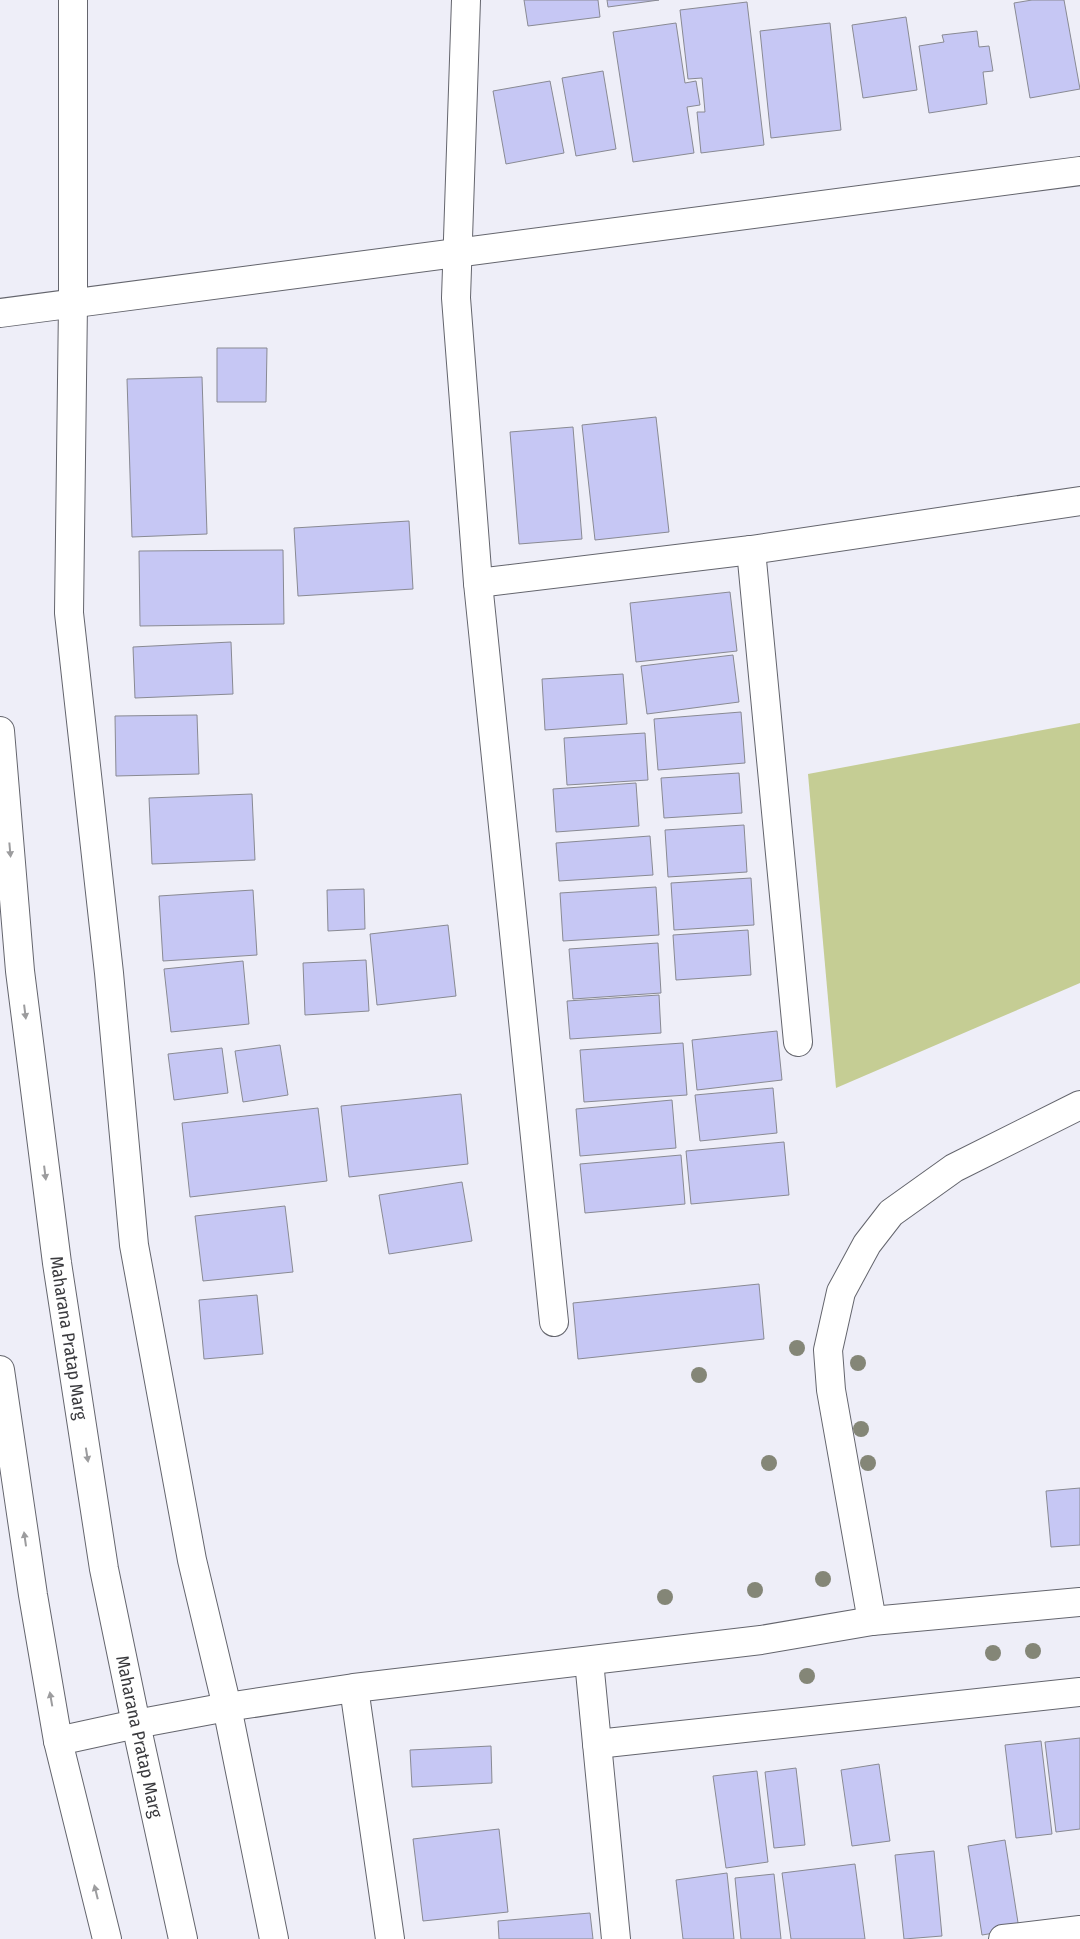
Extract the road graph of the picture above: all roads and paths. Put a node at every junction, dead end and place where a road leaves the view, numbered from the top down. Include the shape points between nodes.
1 (73, 0) edge
2 (466, 0) edge
3 (1080, 171) edge
4 (457, 254) junction
5 (73, 303) junction
6 (0, 313) edge
7 (1080, 501) edge
8 (751, 550) junction
9 (478, 583) junction
10 (0, 732) edge
11 (798, 1042) dead end
12 (1080, 1105) edge
13 (554, 1322) dead end
14 (0, 1370) edge
15 (1080, 1602) edge
16 (872, 1621) junction
17 (589, 1661) junction
18 (354, 1688) junction
19 (1080, 1692) edge
20 (227, 1707) junction
21 (136, 1724) junction
22 (58, 1741) junction
23 (597, 1744) junction
24 (1080, 1930) edge
25 (107, 1939) edge
26 (183, 1939) edge
27 (274, 1939) edge
28 (390, 1939) edge
29 (616, 1939) edge
30 (1003, 1939) edge

1 - 5 street
2 - 4 street
3 - 4 street
4 - 5 street
4 - 9 street via 456,298
5 - 6 street
5 - 20 street via 69,613 109,973 134,1245 192,1560
7 - 8 street
8 - 9 street
8 - 11 street
9 - 13 street
10 -> 21 street, Maharana Pratap Marg via 20,971 57,1263 104,1569
12 - 16 street via 954,1168 891,1213 867,1244 840,1292 828,1350 831,1390
22 -> 14 street
15 - 16 street
16 - 17 street via 761,1640
17 - 18 street
17 - 23 street
18 - 20 street
18 - 28 street
19 - 23 street
20 - 21 street
20 - 27 street
21 - 22 street
21 - 26 street, Maharana Pratap Marg
25 -> 22 street
23 - 29 street
24 - 30 street

